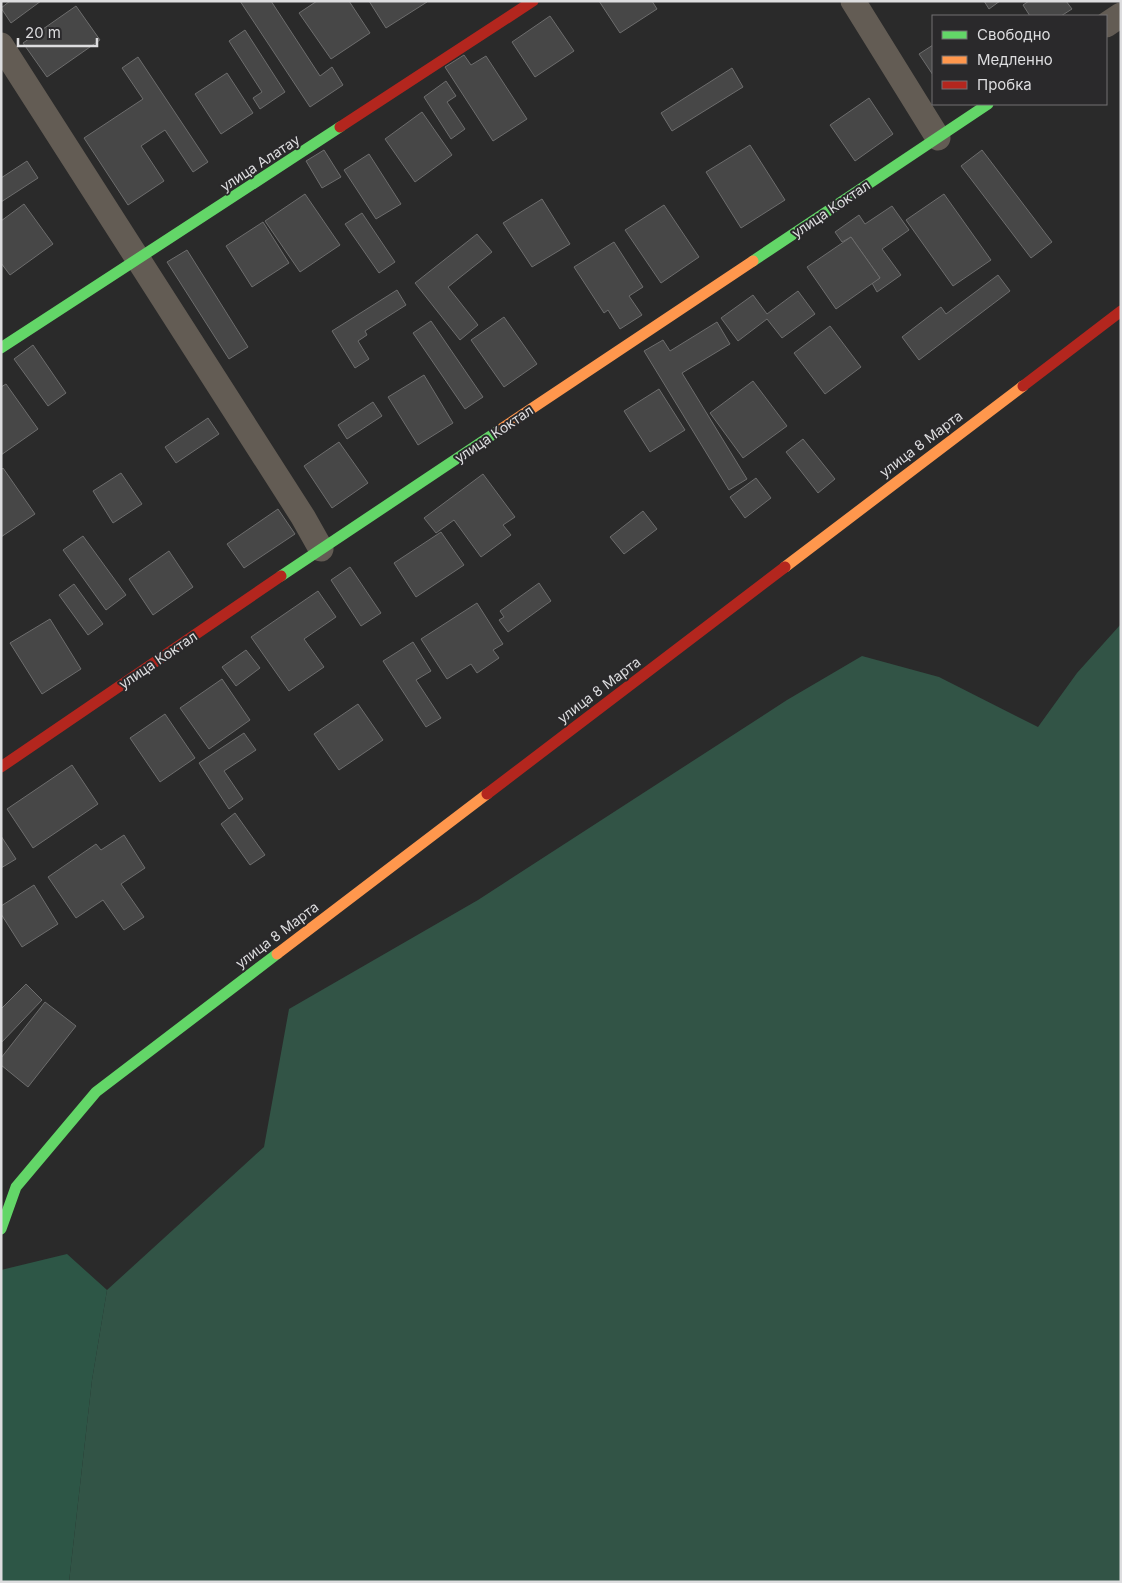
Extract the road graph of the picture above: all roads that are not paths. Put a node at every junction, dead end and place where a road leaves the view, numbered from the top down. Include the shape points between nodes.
1 (533, 1) edge
2 (853, 1) edge
3 (1121, 15) edge
4 (1107, 24) edge
5 (1, 46) edge
6 (987, 105) edge
7 (938, 138) junction
8 (137, 261) junction
9 (1121, 311) edge
10 (1, 348) edge
11 (321, 549) junction
12 (1, 767) edge
13 (1, 1229) edge

1 - 8 street, улица Алатау
2 - 7 street
3 - 4 street
5 - 8 street
6 - 7 street, улица Коктал
7 - 11 street, улица Коктал
8 - 10 street, улица Алатау
8 - 11 street
9 - 13 street, улица 8 Марта via 96,1092 16,1187
11 - 12 street, улица Коктал

